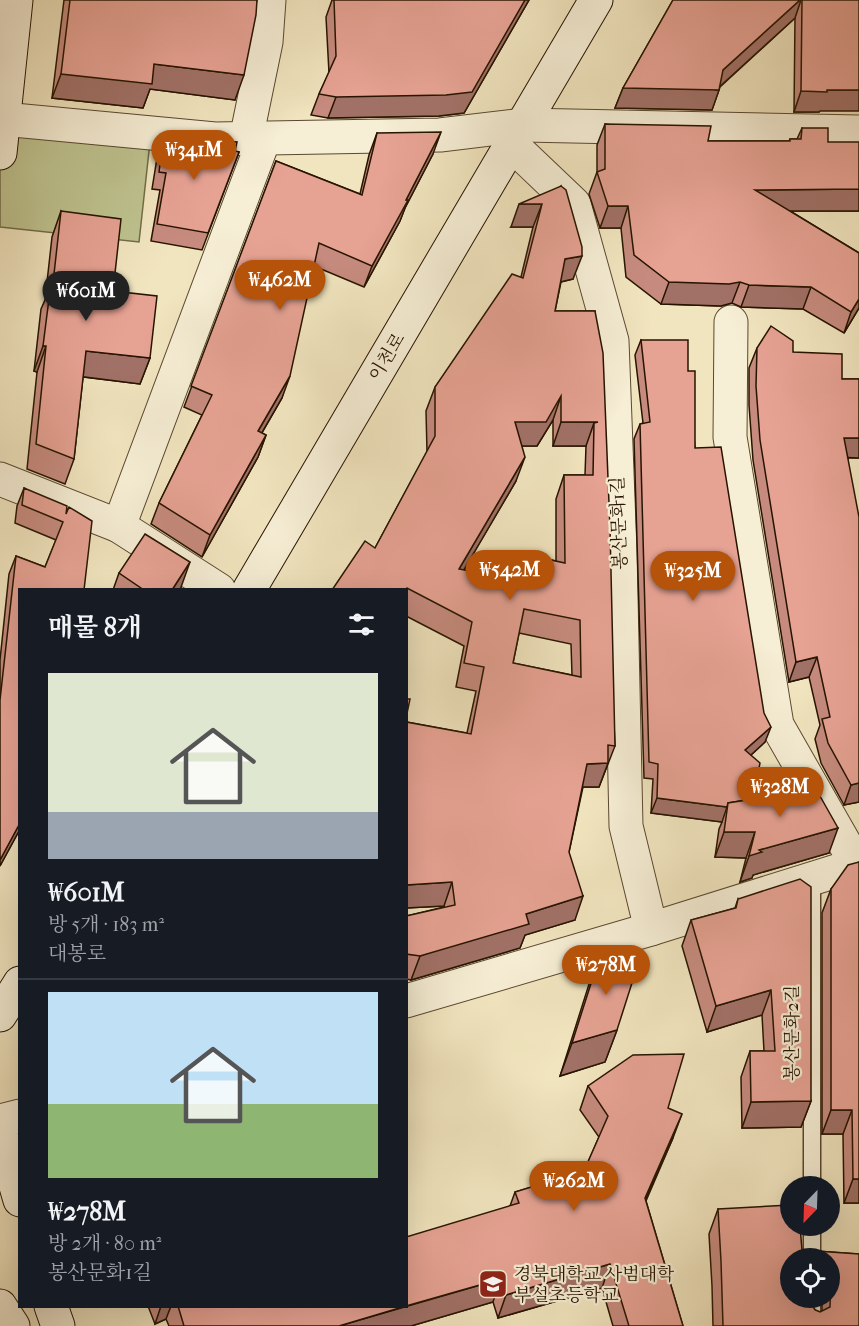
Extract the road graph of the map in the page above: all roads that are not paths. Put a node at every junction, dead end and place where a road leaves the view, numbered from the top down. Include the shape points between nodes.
1 (16, 0) edge
2 (269, 0) edge
3 (596, 0) edge
4 (3, 119) junction
5 (859, 132) edge
6 (518, 135) junction
7 (255, 139) junction
8 (0, 153) edge
9 (731, 322) dead end
10 (0, 479) edge
11 (119, 526) junction
12 (216, 588) edge
13 (250, 588) edge
14 (858, 864) edge
15 (812, 879) junction
16 (651, 929) junction
17 (18, 986) edge
18 (408, 1000) edge
19 (0, 1015) edge
20 (18, 1116) edge
21 (0, 1121) edge
22 (0, 1132) edge
23 (812, 1176) edge
24 (18, 1193) edge
25 (0, 1306) edge
26 (52, 1308) edge
27 (812, 1308) edge
28 (13, 1326) edge
29 (58, 1326) edge
30 (812, 1326) edge

1 - 4 street
2 - 7 street
3 - 6 street, 이천로
4 - 7 street via 215,140
4 - 8 street
5 - 6 street
6 - 7 street
6 - 13 street, 이천로
6 - 16 street, 봉산문화1길 via 574,204 612,341 626,826
7 - 11 street
9 - 14 street via 730,437 777,725
10 - 11 street
11 - 12 street
14 - 15 street
15 - 16 street
15 - 23 lane, 봉산문화2길
16 - 18 street
17 - 19 street
20 - 21 street
22 - 24 street
25 - 28 street
26 - 29 street
27 - 30 lane

